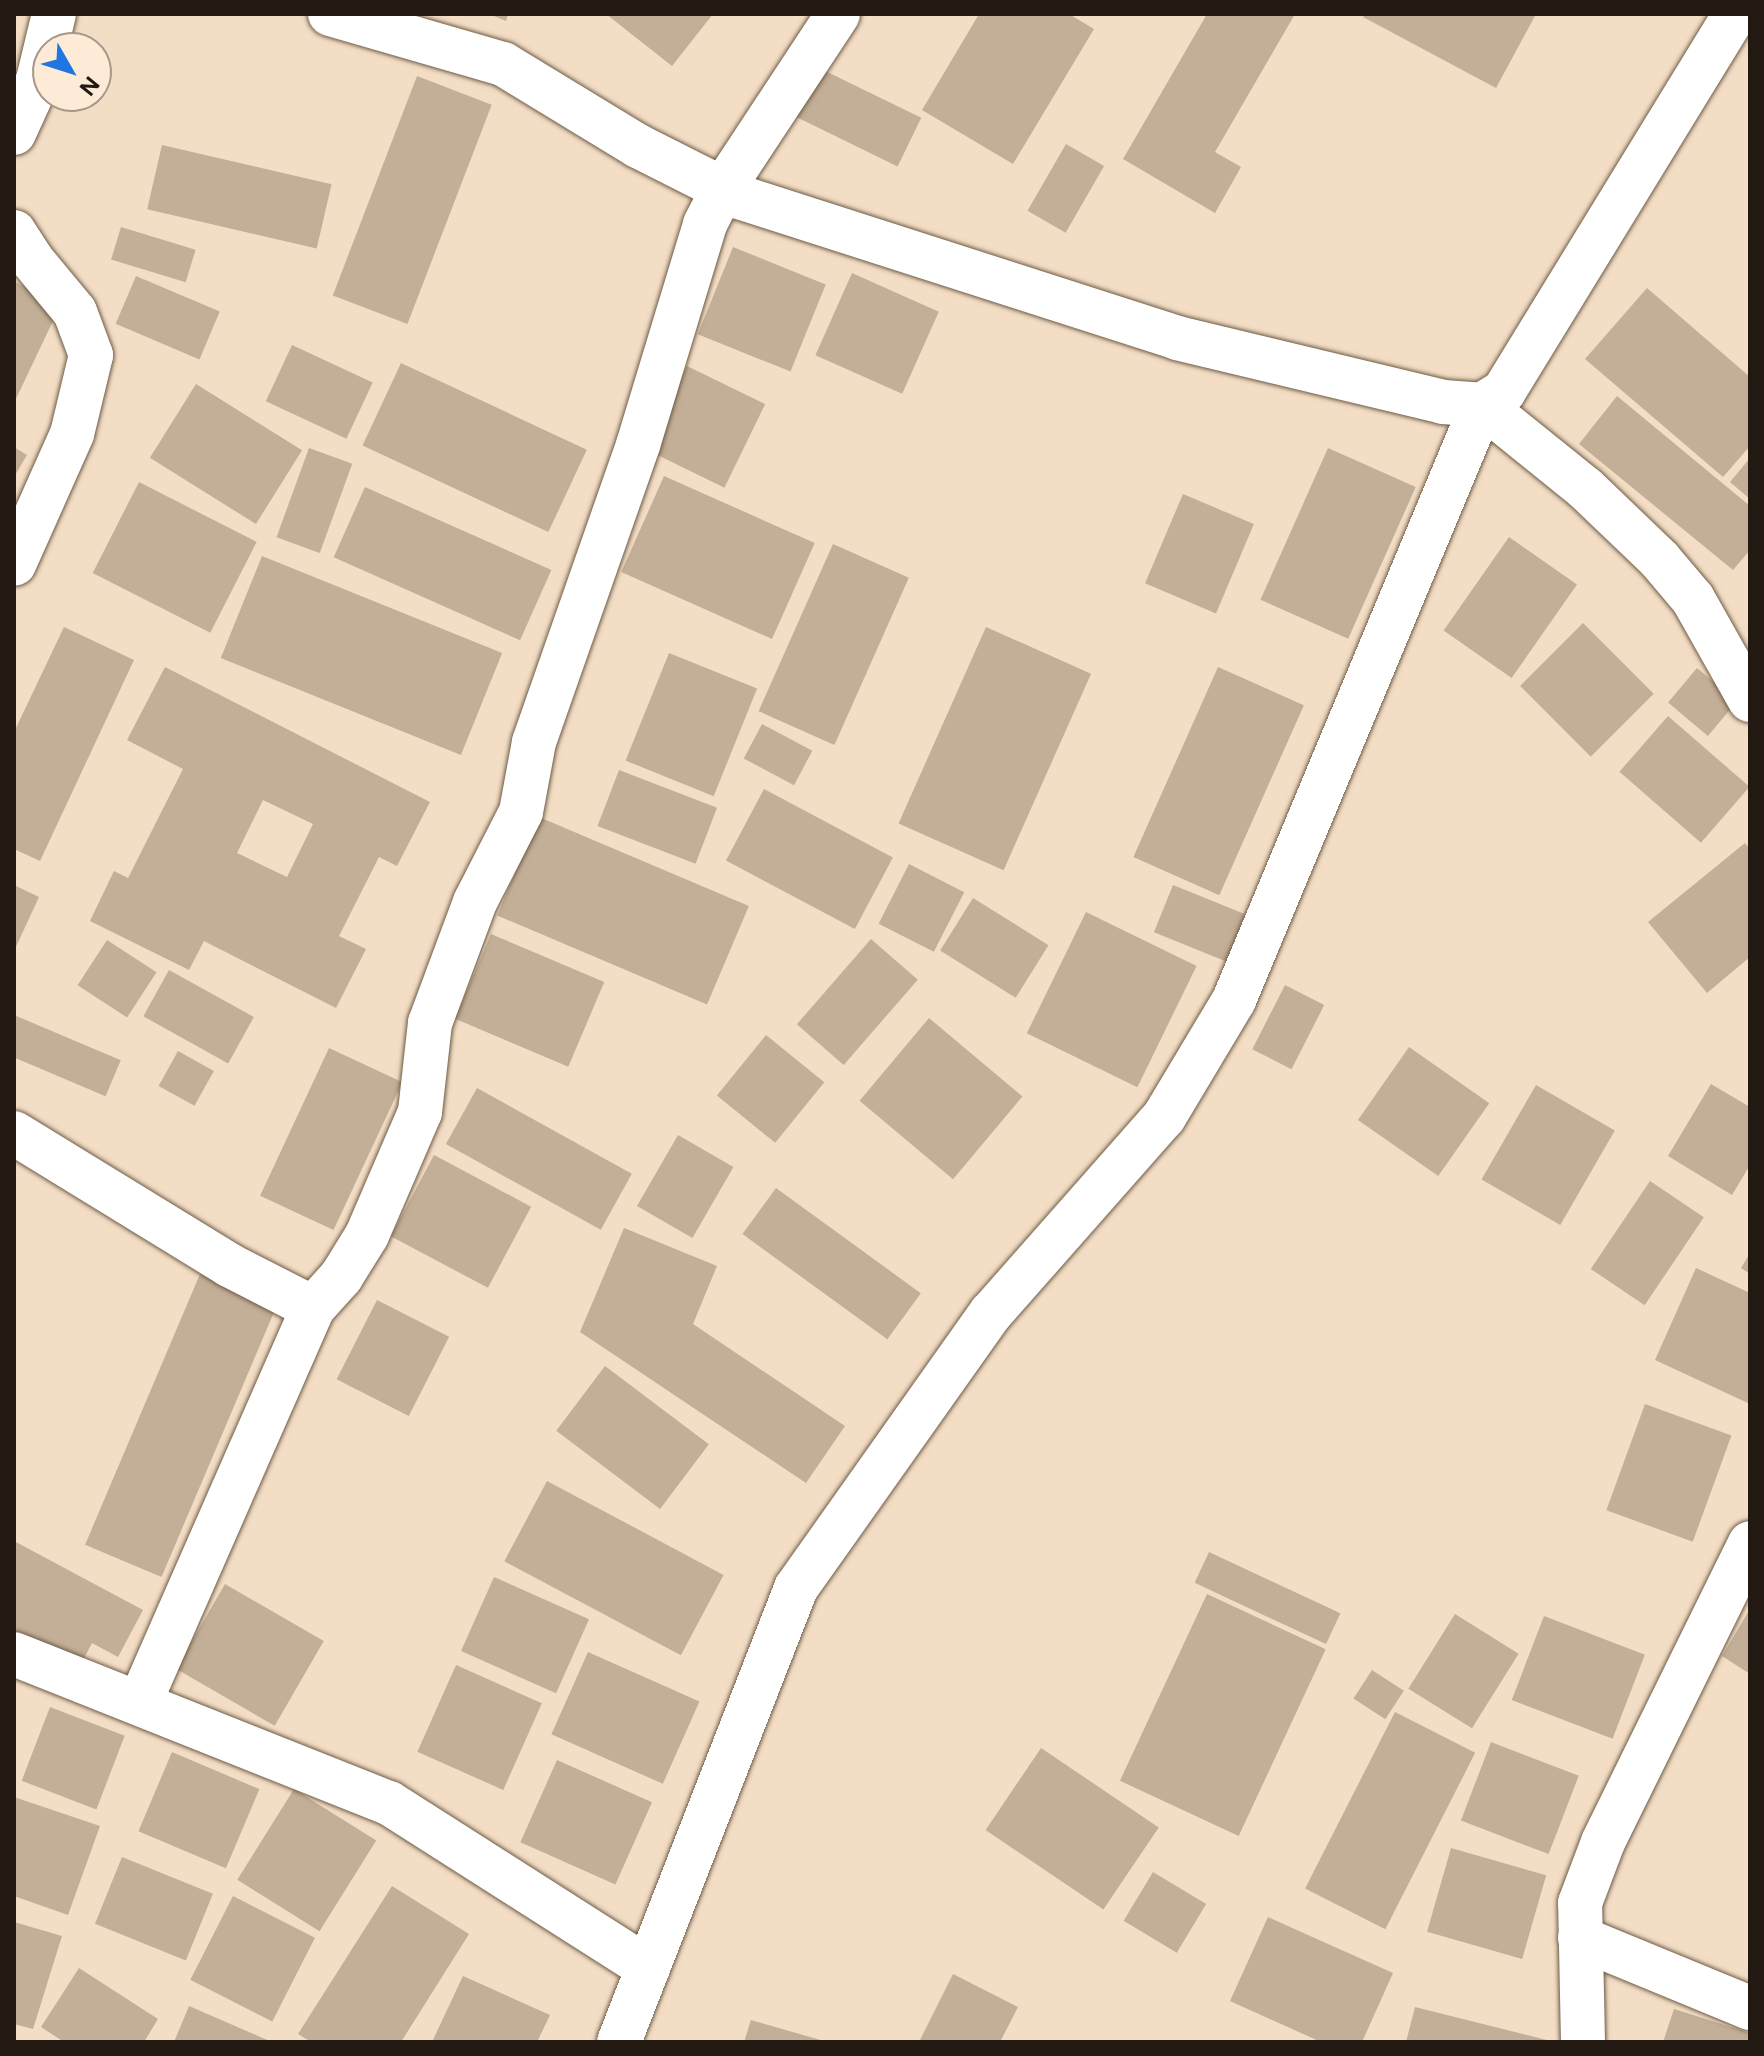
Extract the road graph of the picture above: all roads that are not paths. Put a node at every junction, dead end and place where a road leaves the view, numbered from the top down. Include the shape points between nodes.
1 (54, 14) edge
2 (330, 14) edge
3 (838, 14) edge
4 (1735, 14) edge
5 (377, 20) edge
6 (14, 133) edge
7 (724, 187) junction
8 (14, 232) edge
9 (1482, 405) junction
10 (14, 564) edge
11 (1750, 700) edge
12 (14, 1133) edge
13 (313, 1308) junction
14 (1750, 1543) edge
15 (14, 1654) edge
16 (140, 1702) junction
17 (1580, 1938) junction
18 (648, 1968) junction
19 (1750, 2008) edge
20 (619, 2042) edge
21 (1583, 2042) edge

1 - 6 street via 38,80
2 - 5 street
3 - 7 street
4 - 9 street via 1504,391
5 - 7 street via 503,64 638,146
7 - 9 street via 739,197 924,259 1177,338 1443,402
7 - 13 street via 705,224 638,445 534,742 521,812 475,902 430,1023 420,1112 367,1235 341,1277
8 - 10 street via 75,312 91,355 72,434
9 - 11 street via 1585,488 1660,560 1693,599
9 - 18 street via 1234,1000 1164,1117 991,1313 796,1588
12 - 13 street via 229,1265
13 - 16 street
14 - 17 street via 1603,1842 1580,1903
15 - 16 street
16 - 18 street via 389,1803
17 - 19 street
17 - 21 street
18 - 20 street

